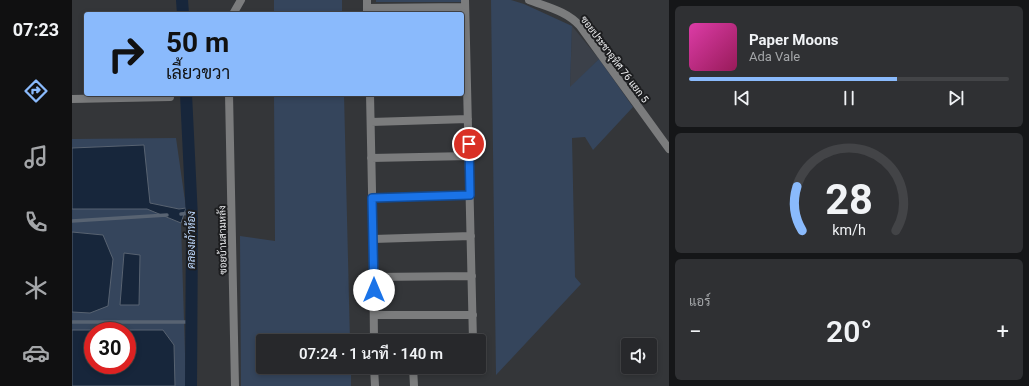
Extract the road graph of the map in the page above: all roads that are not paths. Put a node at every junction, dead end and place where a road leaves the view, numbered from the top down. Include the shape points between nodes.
1 (241, 0) edge
2 (529, 0) edge
3 (465, 3) edge
4 (367, 7) edge
5 (234, 12) edge
6 (464, 45) edge
7 (464, 83) edge
8 (229, 96) edge
9 (370, 96) edge
10 (170, 97) dead end
11 (72, 99) edge
12 (468, 119) junction
13 (371, 122) junction
14 (669, 149) edge
15 (469, 156) junction
16 (372, 158) junction
17 (470, 195) junction
18 (372, 198) junction
19 (471, 236) junction
20 (374, 239) junction
21 (472, 276) junction
22 (374, 277) junction
23 (374, 315) junction
24 (474, 315) junction
25 (374, 334) edge
26 (473, 334) edge
27 (374, 374) edge
28 (413, 374) edge
29 (235, 386) edge
30 (375, 386) edge
31 (414, 386) edge

1 - 5 street
2 - 14 street, ซอยประชาอุทิศ 76 แยก 5 via 574,19
3 - 4 street
3 - 6 street
6 - 7 street
7 - 12 street
8 - 29 street, ซอยบ้านสามหลัง
9 - 13 street
10 - 11 street
12 - 13 street
12 - 15 street
13 - 16 street
15 - 16 street
15 - 17 street
16 - 18 street
17 - 18 street
17 - 19 street
18 - 20 street
19 - 20 street
19 - 21 street
20 - 22 street
21 - 22 street
21 - 24 street
22 - 23 street
23 - 24 street
23 - 25 street
24 - 26 street
27 - 30 street
28 - 31 street

